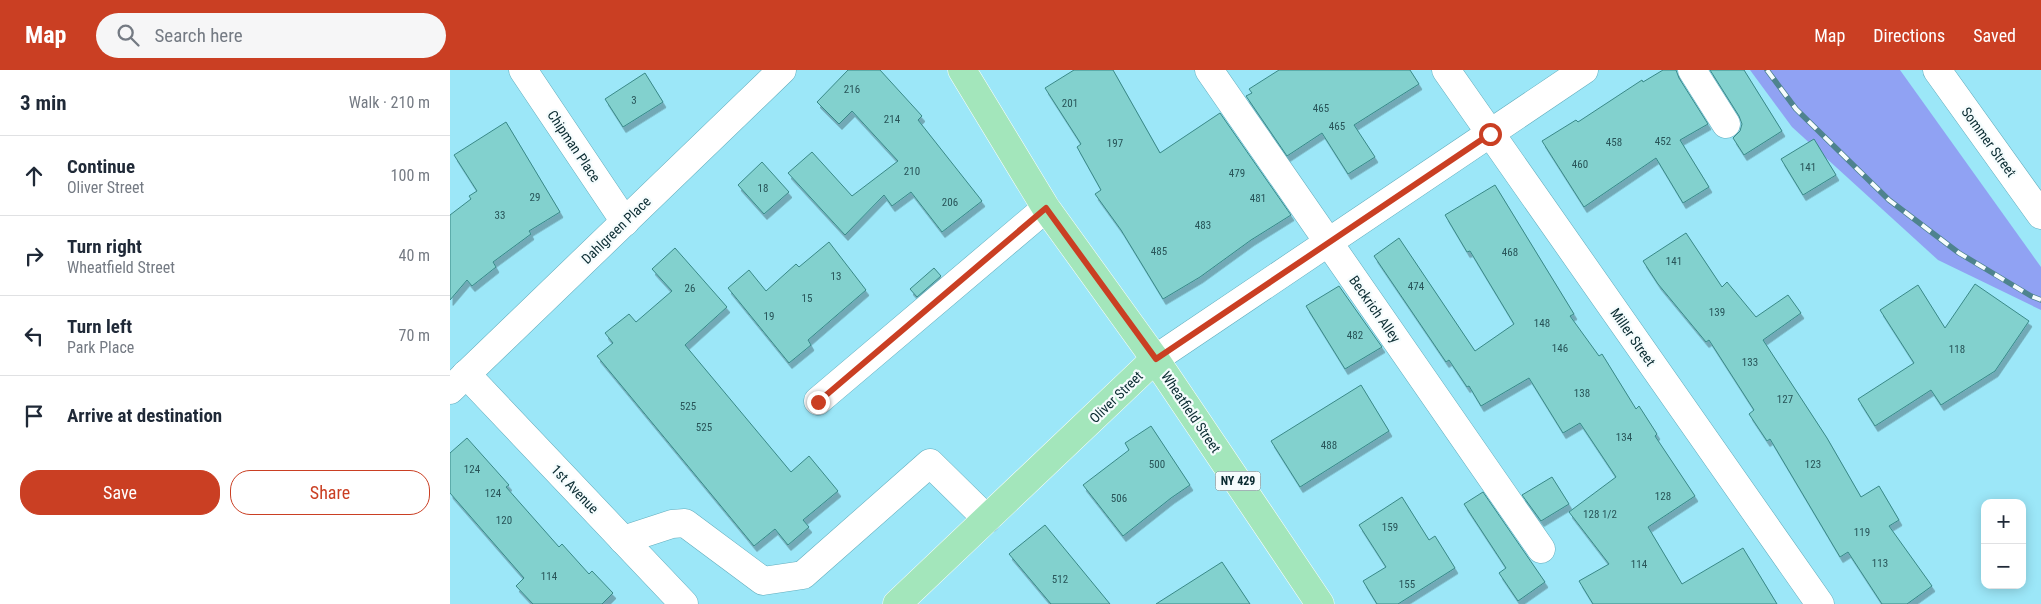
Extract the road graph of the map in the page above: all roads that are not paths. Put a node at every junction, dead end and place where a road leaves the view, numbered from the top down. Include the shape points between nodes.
1 (523, 70) edge
2 (782, 70) edge
3 (962, 70) edge
4 (1208, 70) edge
5 (1446, 70) edge
6 (1584, 70) edge
7 (1692, 70) edge
8 (1937, 70) edge
9 (1726, 124) dead end
10 (1490, 134) junction
11 (1046, 208) junction
12 (2041, 215) edge
13 (625, 222) junction
14 (1328, 242) junction
15 (1156, 359) junction
16 (458, 382) edge
17 (818, 402) dead end
18 (987, 519) junction
19 (624, 540) junction
20 (1542, 549) dead end
21 (684, 604) edge
22 (897, 604) edge
23 (1320, 604) edge
24 (1820, 604) edge

1 - 13 street, Chipman Place
2 - 13 street, Dahlgreen Place
3 - 11 main road, Wheatfield Street
4 - 14 street, Beckrich Alley
5 - 10 street, Miller Street
6 - 10 street, Oliver Street
7 - 9 street
8 - 12 street, Sommer Street
10 - 14 street, Oliver Street
10 - 24 street, Miller Street
11 - 15 main road, Wheatfield Street
11 - 17 street
13 - 16 street, Dahlgreen Place
14 - 15 street, Oliver Street
14 - 20 street, Beckrich Alley
15 - 18 main road, Oliver Street
15 - 23 main road, Wheatfield Street / NY 429
16 - 19 street, 1st Avenue
18 - 19 street via 930,463 804,575 764,581 684,523
18 - 22 main road, Oliver Street
19 - 21 street, 1st Avenue

